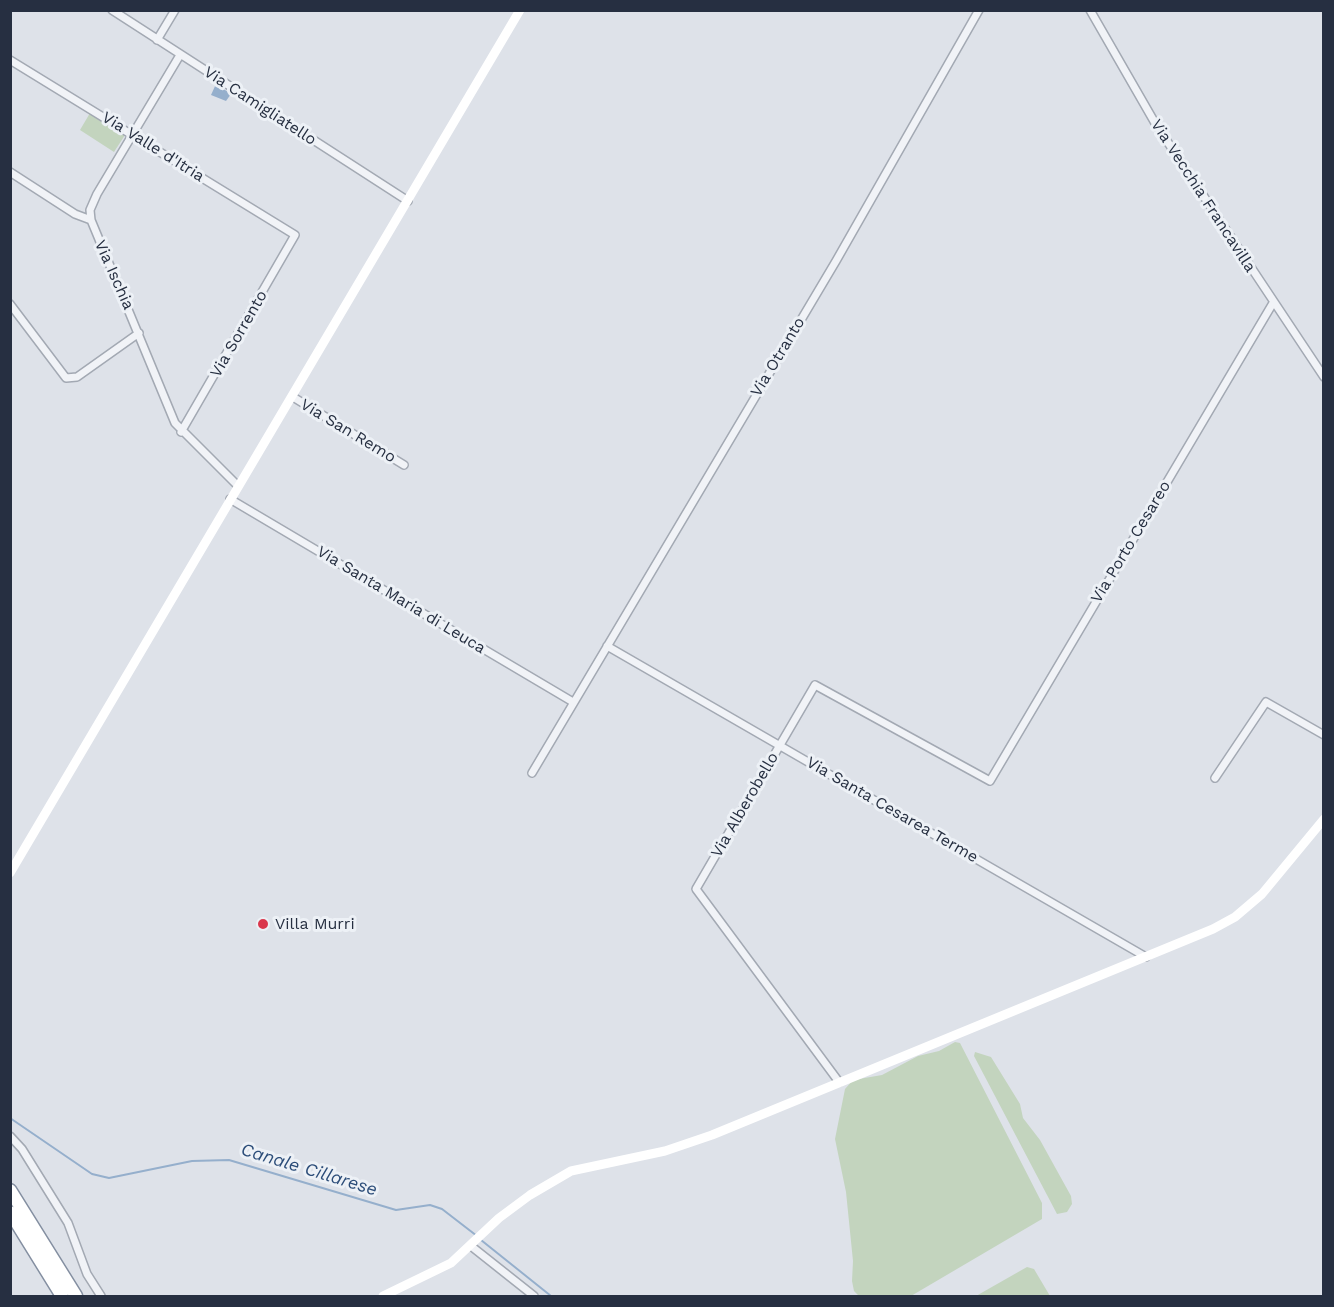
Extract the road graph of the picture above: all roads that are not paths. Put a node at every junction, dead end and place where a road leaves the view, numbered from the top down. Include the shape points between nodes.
1 (112, 10) edge
2 (175, 10) edge
3 (520, 10) edge
4 (979, 10) edge
5 (1090, 10) edge
6 (156, 40) junction
7 (180, 54) junction
8 (10, 60) edge
9 (132, 134) junction
10 (10, 172) edge
11 (408, 201) junction
12 (91, 220) junction
13 (296, 235) joint
14 (1273, 303) junction
15 (10, 304) edge
16 (139, 333) junction
17 (1323, 377) edge
18 (293, 397) junction
19 (181, 432) junction
20 (404, 465) dead end
21 (237, 485) junction
22 (230, 498) junction
23 (607, 646) junction
24 (573, 702) junction
25 (1323, 735) edge
26 (780, 745) junction
27 (532, 773) dead end
28 (1215, 778) dead end
29 (990, 780) joint
30 (1323, 819) edge
31 (10, 873) edge
32 (1146, 957) junction
33 (839, 1082) junction
34 (10, 1136) edge
35 (10, 1182) edge
36 (10, 1190) edge
37 (10, 1212) edge
38 (10, 1221) edge
39 (471, 1246) junction
40 (51, 1256) junction
41 (46, 1271) junction
42 (63, 1296) edge
43 (76, 1296) edge
44 (101, 1296) edge
45 (383, 1296) edge
46 (534, 1296) edge

1 - 6 street, Via Camigliatello
2 - 6 street
3 - 11 street
4 - 23 street, Via Otranto via 836,261
5 - 14 street, Via Vecchia Francavilla via 1155,123
6 - 7 street, Via Camigliatello
7 - 9 street, Via Ischia
7 - 11 street, Via Camigliatello
8 - 9 street, Via Valle d'Itria
9 - 12 street, Via Ischia via 97,194 90,210
9 - 13 street, Via Valle d'Itria
10 - 12 street
11 - 18 street
12 - 16 street, Via Ischia
13 - 19 street, Via Sorrento
14 - 17 street, Via Vecchia Francavilla
14 - 29 street, Via Porto Cesareo
15 - 16 street via 66,378 76,377
16 - 19 street, Via Ischia via 162,396
18 - 20 street, Via San Remo
18 - 21 street
19 - 21 street, Via Ischia
21 - 22 street
22 - 24 street, Via Santa Maria di Leuca
22 - 31 street
23 - 24 street, Via Otranto
23 - 26 street, Via Santa Cesarea Terme
24 - 27 street, Via Otranto
25 - 28 street via 1266,702
26 - 29 street, Via Alberobello via 815,685
26 - 32 street, Via Santa Cesarea Terme
26 - 33 street, Via Alberobello via 696,890
30 - 32 street via 1284,870 1234,917
32 - 33 street
33 - 39 street via 687,1144 571,1171 530,1195
34 - 44 street via 68,1223 87,1274
35 - 40 highway
36 - 40 highway
37 - 41 highway
38 - 41 highway
39 - 45 street via 436,1273
39 - 46 street
40 - 43 highway
41 - 42 highway

